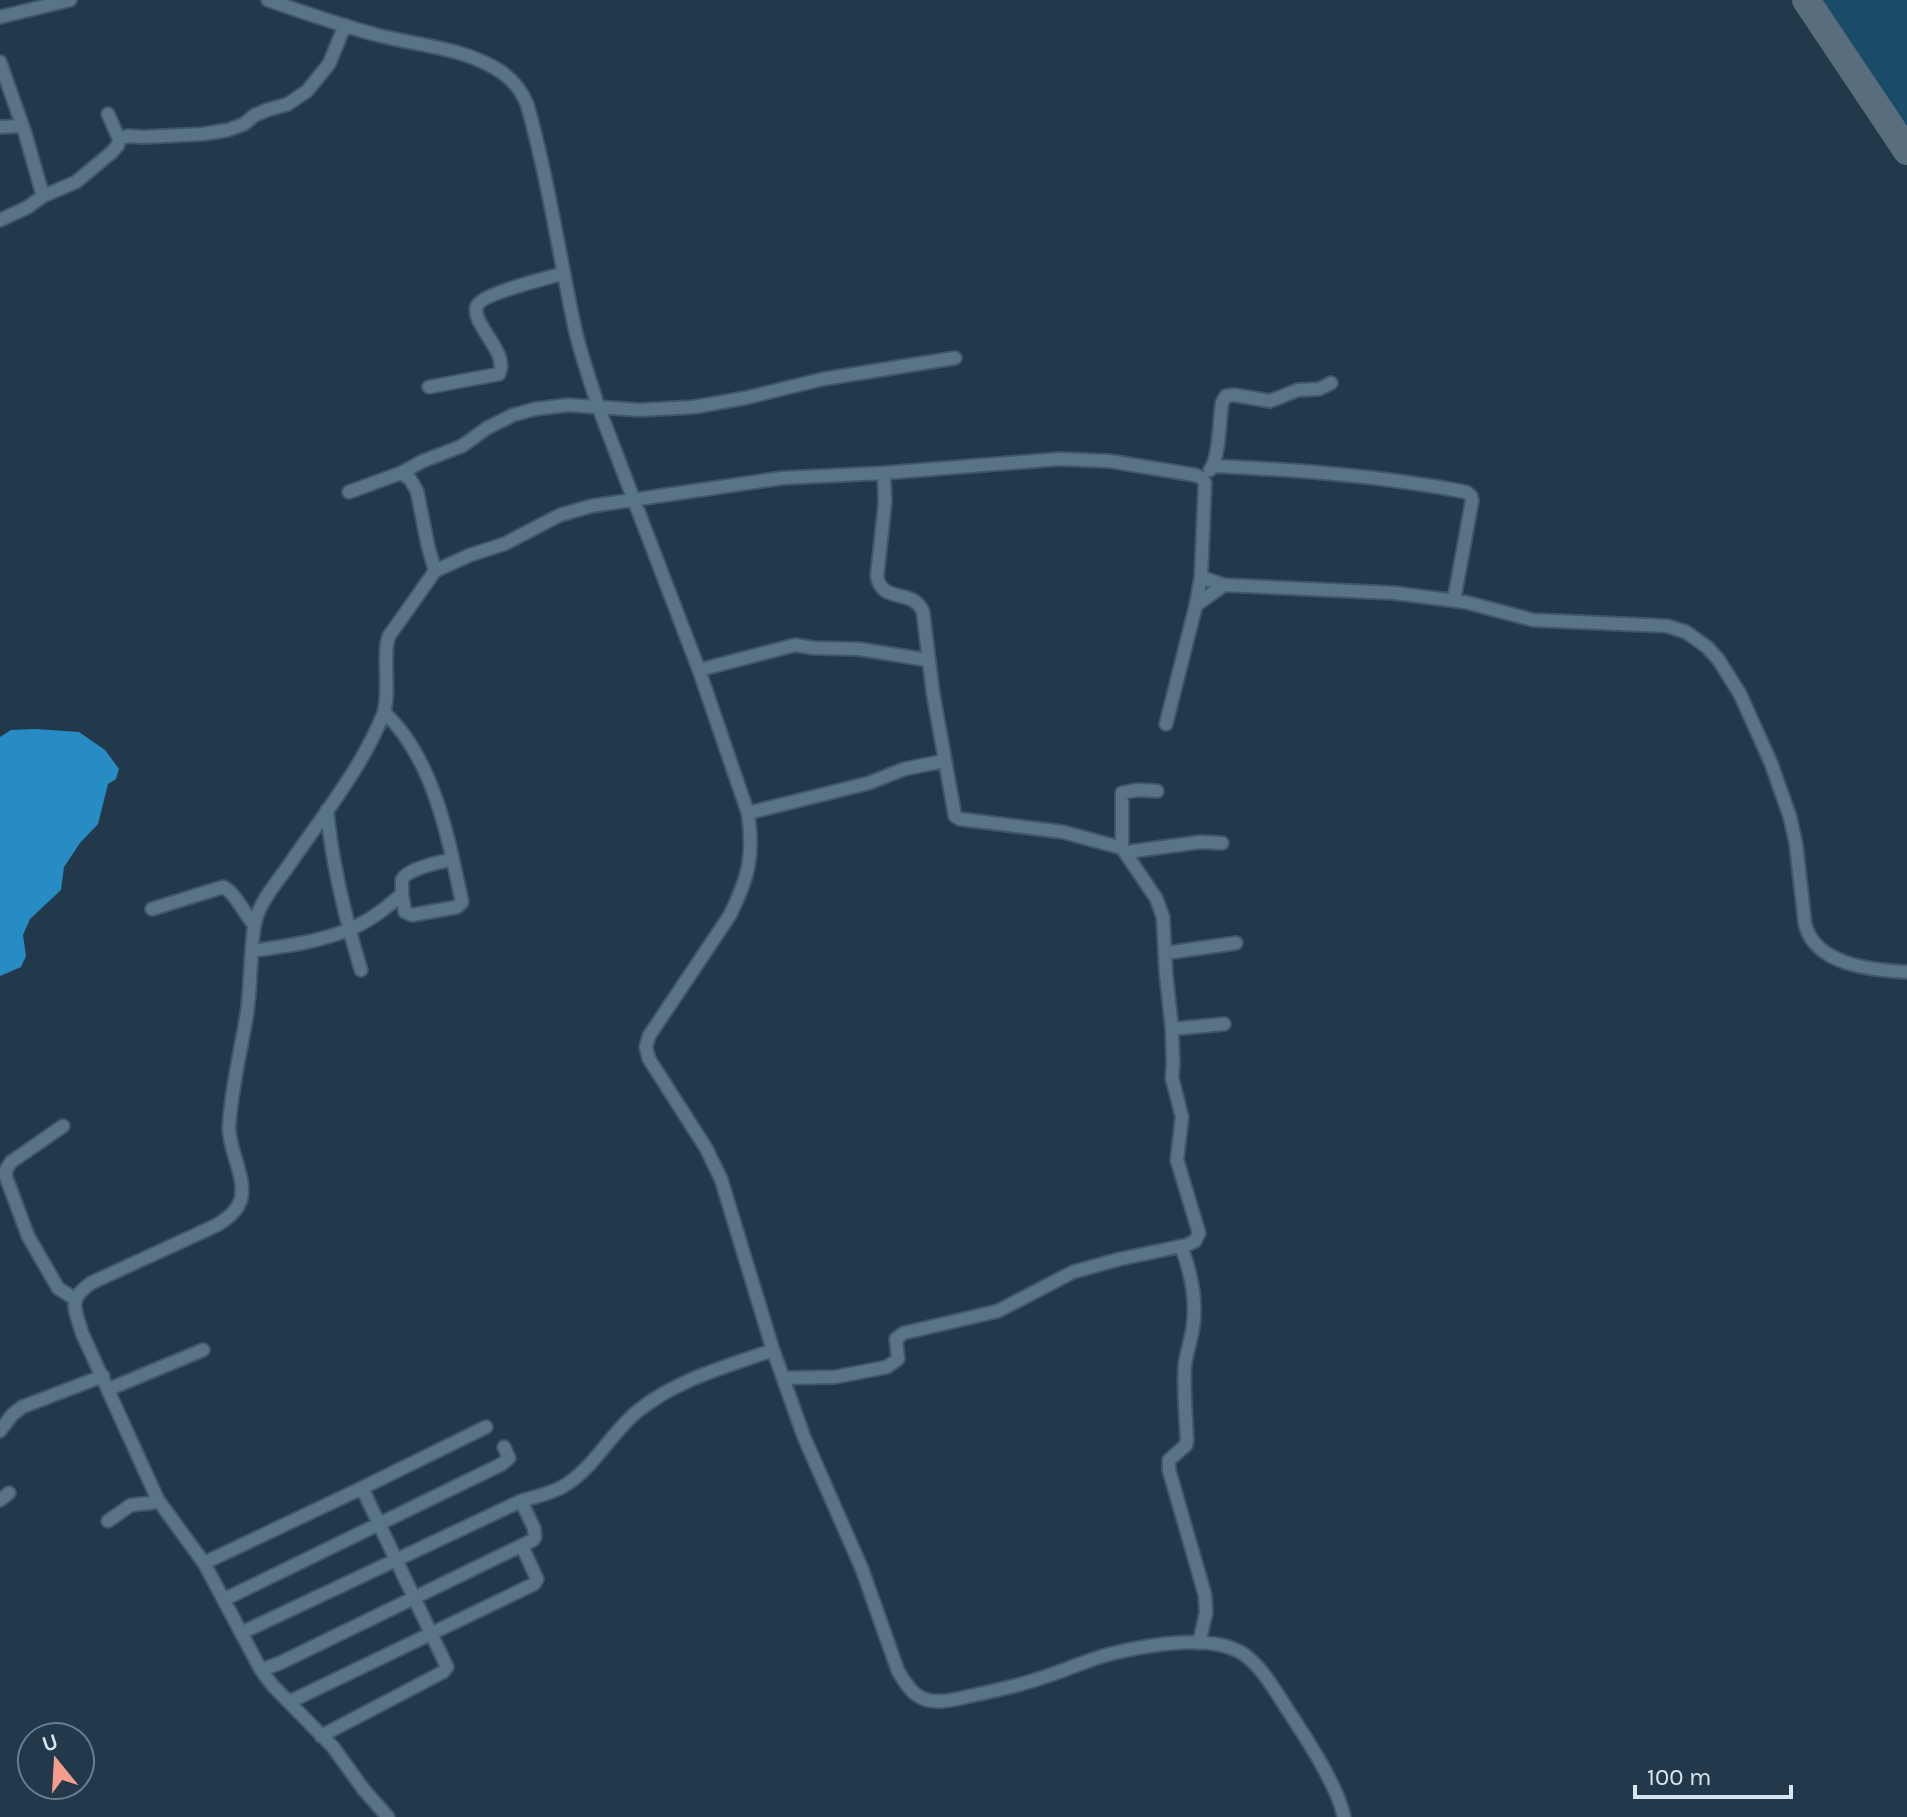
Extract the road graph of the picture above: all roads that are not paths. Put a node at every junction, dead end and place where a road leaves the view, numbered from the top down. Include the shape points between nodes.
1 (70, 0) edge
2 (268, 0) edge
3 (0, 17) edge
4 (345, 25) junction
5 (0, 62) edge
6 (108, 114) dead end
7 (22, 126) junction
8 (0, 127) edge
9 (119, 139) junction
10 (43, 196) junction
11 (0, 220) edge
12 (564, 273) junction
13 (955, 358) dead end
14 (1331, 383) dead end
15 (429, 387) dead end
16 (598, 406) junction
17 (1213, 466) junction
18 (401, 473) junction
19 (884, 473) junction
20 (1202, 478) junction
21 (349, 492) dead end
22 (634, 499) junction
23 (435, 571) junction
24 (1201, 577) junction
25 (1224, 585) junction
26 (1454, 600) junction
27 (1196, 605) junction
28 (928, 660) junction
29 (699, 670) junction
30 (384, 712) junction
31 (1166, 724) dead end
32 (944, 761) junction
33 (1157, 791) dead end
34 (327, 810) junction
35 (748, 813) junction
36 (1222, 843) dead end
37 (1124, 850) junction
38 (453, 860) junction
39 (402, 894) junction
40 (152, 909) dead end
41 (254, 925) junction
42 (349, 930) junction
43 (1236, 943) dead end
44 (252, 951) junction
45 (1166, 953) junction
46 (361, 970) dead end
47 (1907, 972) edge
48 (1224, 1024) dead end
49 (1172, 1029) junction
50 (63, 1126) dead end
51 (1181, 1246) junction
52 (75, 1299) junction
53 (203, 1350) dead end
54 (773, 1350) junction
55 (103, 1376) junction
56 (783, 1378) junction
57 (109, 1389) junction
58 (486, 1427) dead end
59 (0, 1431) edge
60 (504, 1447) dead end
61 (362, 1488) junction
62 (158, 1500) junction
63 (521, 1501) junction
64 (108, 1521) dead end
65 (379, 1524) junction
66 (522, 1546) junction
67 (398, 1560) junction
68 (204, 1563) junction
69 (415, 1598) junction
70 (225, 1599) junction
71 (241, 1633) junction
72 (432, 1634) junction
73 (1199, 1643) junction
74 (261, 1670) junction
75 (289, 1702) junction
76 (321, 1736) junction
77 (388, 1817) edge
78 (1344, 1817) edge

1 - 3 street
2 - 4 street
4 - 9 street via 329,64 288,104 228,130
4 - 12 street via 482,61 518,88 533,127
5 - 7 street
6 - 9 street
7 - 8 street
7 - 10 street
9 - 10 street via 112,152 76,182
10 - 11 street
12 - 15 street via 496,293 477,305 499,356 499,374
12 - 16 street
13 - 16 street via 694,407
14 - 17 street via 1270,401 1226,396
16 - 18 street via 554,406 513,415 462,446
16 - 22 street
17 - 20 street
17 - 26 street via 1340,474 1466,492 1472,501
18 - 21 street
18 - 23 street via 417,491
19 - 20 street via 1083,459
19 - 22 street via 782,478
19 - 28 street via 878,583 886,592 920,606
20 - 24 street
22 - 23 street via 574,510
22 - 29 street
23 - 30 street via 389,636
24 - 25 street
24 - 27 street
25 - 26 street
25 - 27 street
26 - 47 street via 1533,620 1667,626 1698,639 1734,682 1780,786 1796,844 1809,938 1843,960
27 - 31 street
28 - 29 street via 795,645
28 - 32 street
29 - 35 street
30 - 34 street
30 - 38 street via 411,743
32 - 35 street
32 - 37 street via 957,818 1063,832
33 - 37 street via 1122,793
34 - 41 street
34 - 42 street
35 - 54 street via 752,848 739,896 646,1047 721,1179
36 - 37 street
37 - 45 street via 1160,908
38 - 39 street via 406,875
38 - 39 street via 461,905 408,914
39 - 42 street
40 - 41 street via 223,887
41 - 44 street
42 - 44 street
42 - 46 street
43 - 45 street
44 - 52 street via 229,1126 242,1185 238,1207 217,1225 91,1283
45 - 49 street
48 - 49 street
49 - 51 street via 1172,1078 1182,1117 1177,1160 1199,1233 1195,1241
50 - 52 street via 6,1170 28,1236 58,1288
51 - 56 street via 1073,1272 998,1311 904,1333 896,1339 897,1361 887,1367 835,1377
51 - 73 street via 1194,1295 1194,1323 1184,1377 1187,1440 1171,1458 1169,1470 1205,1595
52 - 55 street via 82,1333
53 - 57 street
54 - 56 street
54 - 63 street via 691,1379 652,1401 576,1478
55 - 57 street
55 - 59 street via 22,1407
56 - 73 street via 898,1671 923,1699 978,1695 1108,1655
57 - 62 street
58 - 61 street
60 - 65 street via 509,1458 505,1463
61 - 65 street
61 - 68 street
62 - 64 street via 131,1505
62 - 68 street
63 - 66 street via 536,1534
63 - 67 street
65 - 67 street
65 - 70 street
66 - 69 street
66 - 72 street via 536,1582
67 - 69 street
67 - 71 street
68 - 70 street
69 - 72 street
69 - 74 street
70 - 71 street
71 - 74 street
72 - 75 street
72 - 76 street via 447,1669
73 - 78 street via 1230,1648 1258,1668 1301,1729
74 - 75 street
75 - 76 street
76 - 77 street

